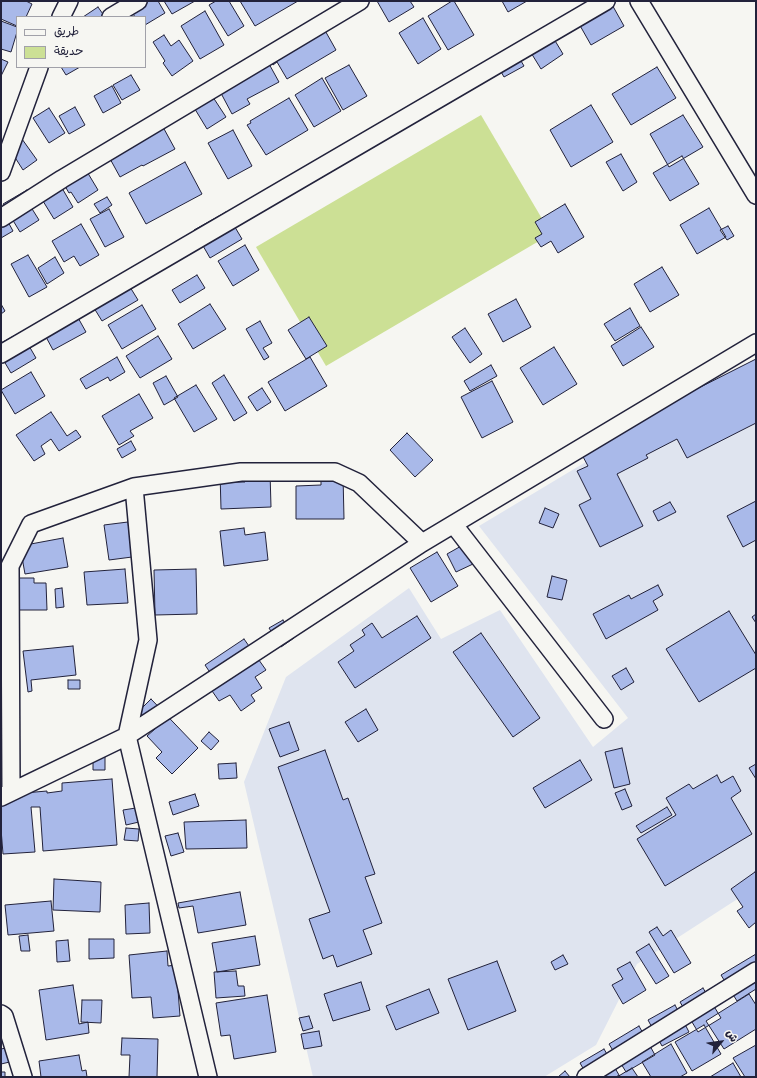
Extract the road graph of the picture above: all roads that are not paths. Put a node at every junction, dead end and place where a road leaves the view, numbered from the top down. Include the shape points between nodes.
1 (68, 1) edge
2 (138, 1) edge
3 (360, 1) edge
4 (606, 1) edge
5 (639, 1) edge
6 (61, 16) edge
7 (113, 16) edge
8 (39, 68) edge
9 (1, 172) edge
10 (756, 195) edge
11 (1, 218) edge
12 (756, 343) edge
13 (1, 354) edge
14 (134, 487) junction
15 (454, 525) junction
16 (422, 543) junction
17 (604, 719) dead end
18 (127, 736) junction
19 (6, 794) edge
20 (756, 971) edge
21 (1, 1014) edge
22 (23, 1077) edge
23 (208, 1077) edge
24 (586, 1077) edge

1 - 6 street
2 - 7 street
3 - 11 street
4 - 13 street
5 - 10 street
8 - 9 street
12 - 15 street
14 - 16 street via 241,472 335,472 359,483
14 - 18 street via 148,640
14 - 19 street via 31,524 10,566
15 - 16 street
15 - 17 street
16 - 18 street
18 - 19 street
18 - 23 street
20 - 24 street
21 - 22 street via 4,1016

